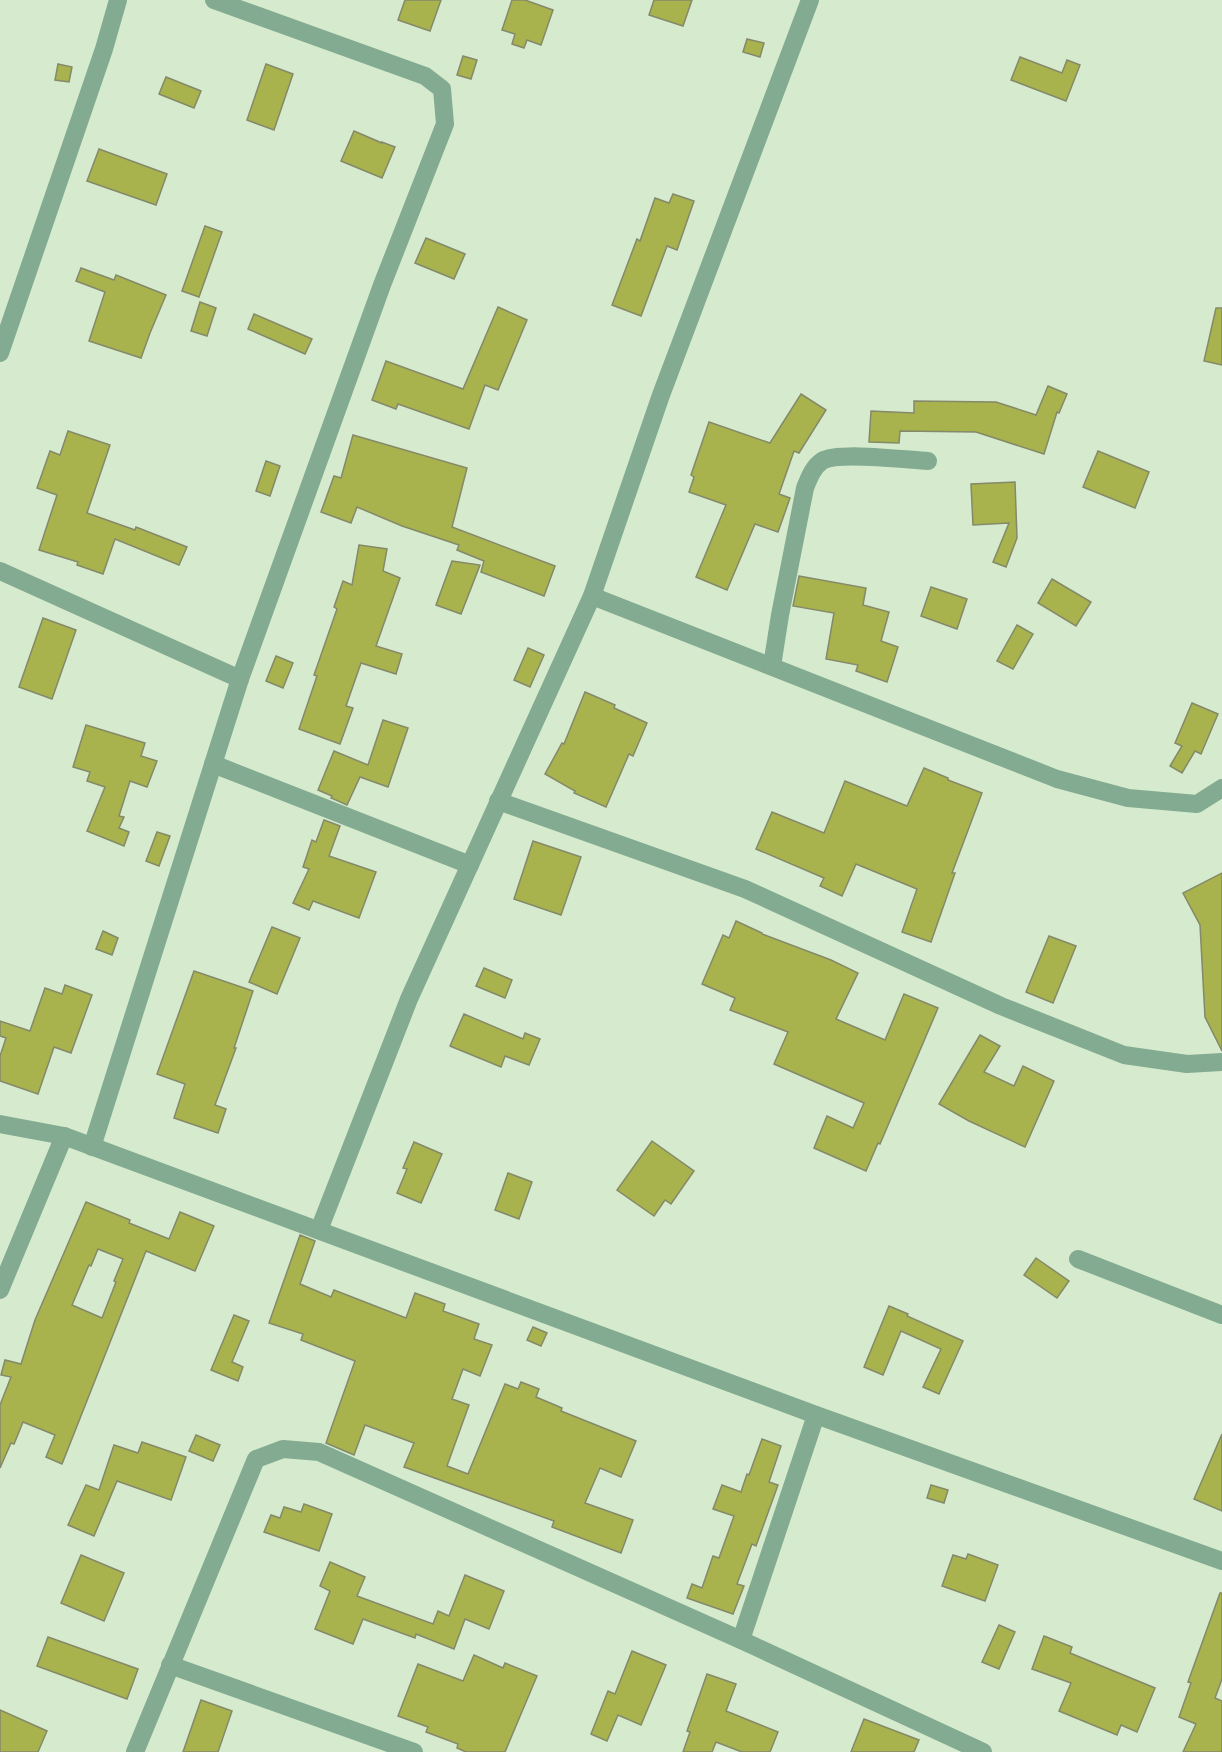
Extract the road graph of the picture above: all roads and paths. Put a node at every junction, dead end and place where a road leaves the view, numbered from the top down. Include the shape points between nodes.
1 (118, 0) edge
2 (214, 0) edge
3 (810, 0) edge
4 (0, 352) edge
5 (928, 461) dead end
6 (0, 571) edge
7 (592, 596) junction
8 (772, 666) junction
9 (240, 678) junction
10 (213, 764) junction
11 (1222, 788) edge
12 (498, 801) junction
13 (470, 865) junction
14 (1222, 1062) edge
15 (0, 1124) edge
16 (64, 1136) junction
17 (93, 1147) junction
18 (319, 1230) junction
19 (1078, 1259) dead end
20 (0, 1290) edge
21 (1222, 1315) edge
22 (816, 1415) junction
23 (1222, 1561) edge
24 (741, 1640) junction
25 (170, 1665) junction
26 (135, 1752) edge
27 (414, 1752) edge
28 (983, 1752) edge

1 - 4 street
2 - 9 street via 426,76 442,89 445,124
3 - 7 street via 661,395
5 - 8 street via 839,456 823,460 815,468 805,488
6 - 9 street
7 - 8 street
7 - 12 street
8 - 11 street via 1057,779 1128,798 1197,804
9 - 10 street
10 - 13 street
10 - 17 street
12 - 13 street
12 - 14 street via 745,889 1001,1006 1124,1054 1187,1064
13 - 18 street via 409,999
15 - 16 street
16 - 17 street
16 - 20 street
17 - 18 street
18 - 22 street
19 - 21 street
22 - 23 street
22 - 24 street
24 - 25 street via 319,1452 283,1449 256,1459
24 - 28 street
25 - 26 street
25 - 27 street

